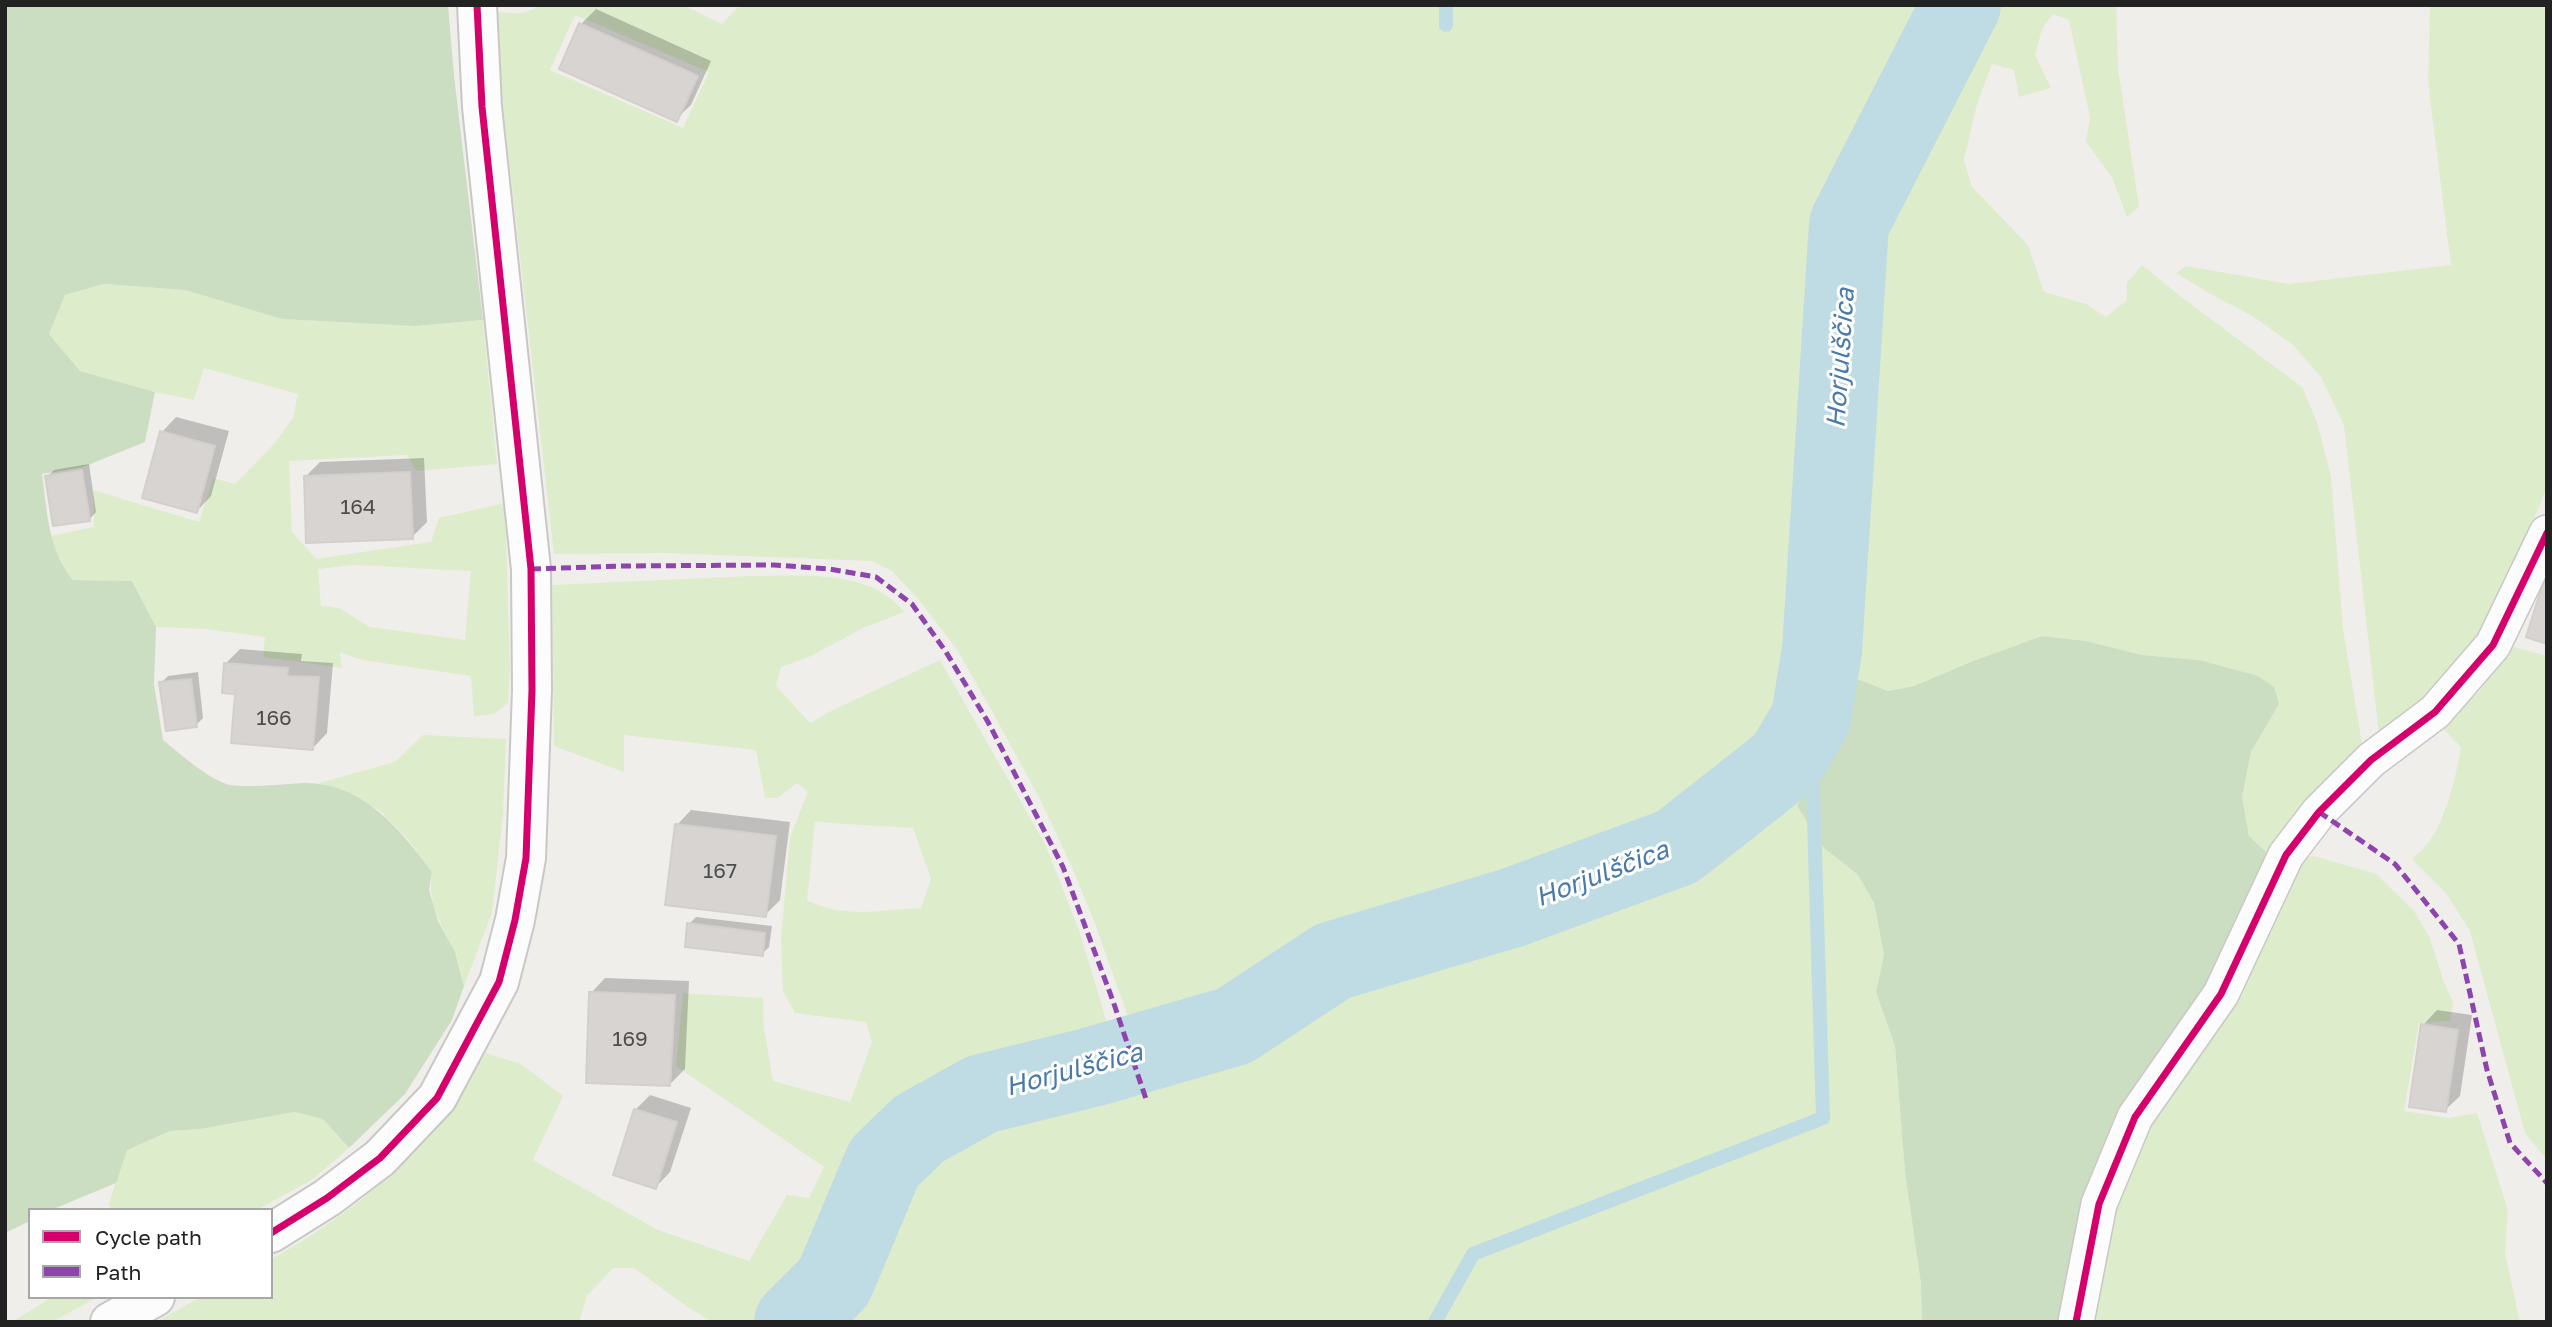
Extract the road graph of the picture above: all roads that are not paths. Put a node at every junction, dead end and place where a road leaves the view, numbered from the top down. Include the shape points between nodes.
1 (477, 5) edge
2 (2547, 533) edge
3 (273, 1232) edge
4 (151, 1299) edge
5 (110, 1322) edge
6 (2076, 1322) edge

1 - 3 street via 482,107 531,569 526,858 499,982 437,1098 380,1158
2 - 6 street via 2493,645 2435,712 2371,760 2319,812 2286,855 2221,994 2134,1117 2099,1204
4 - 5 street

